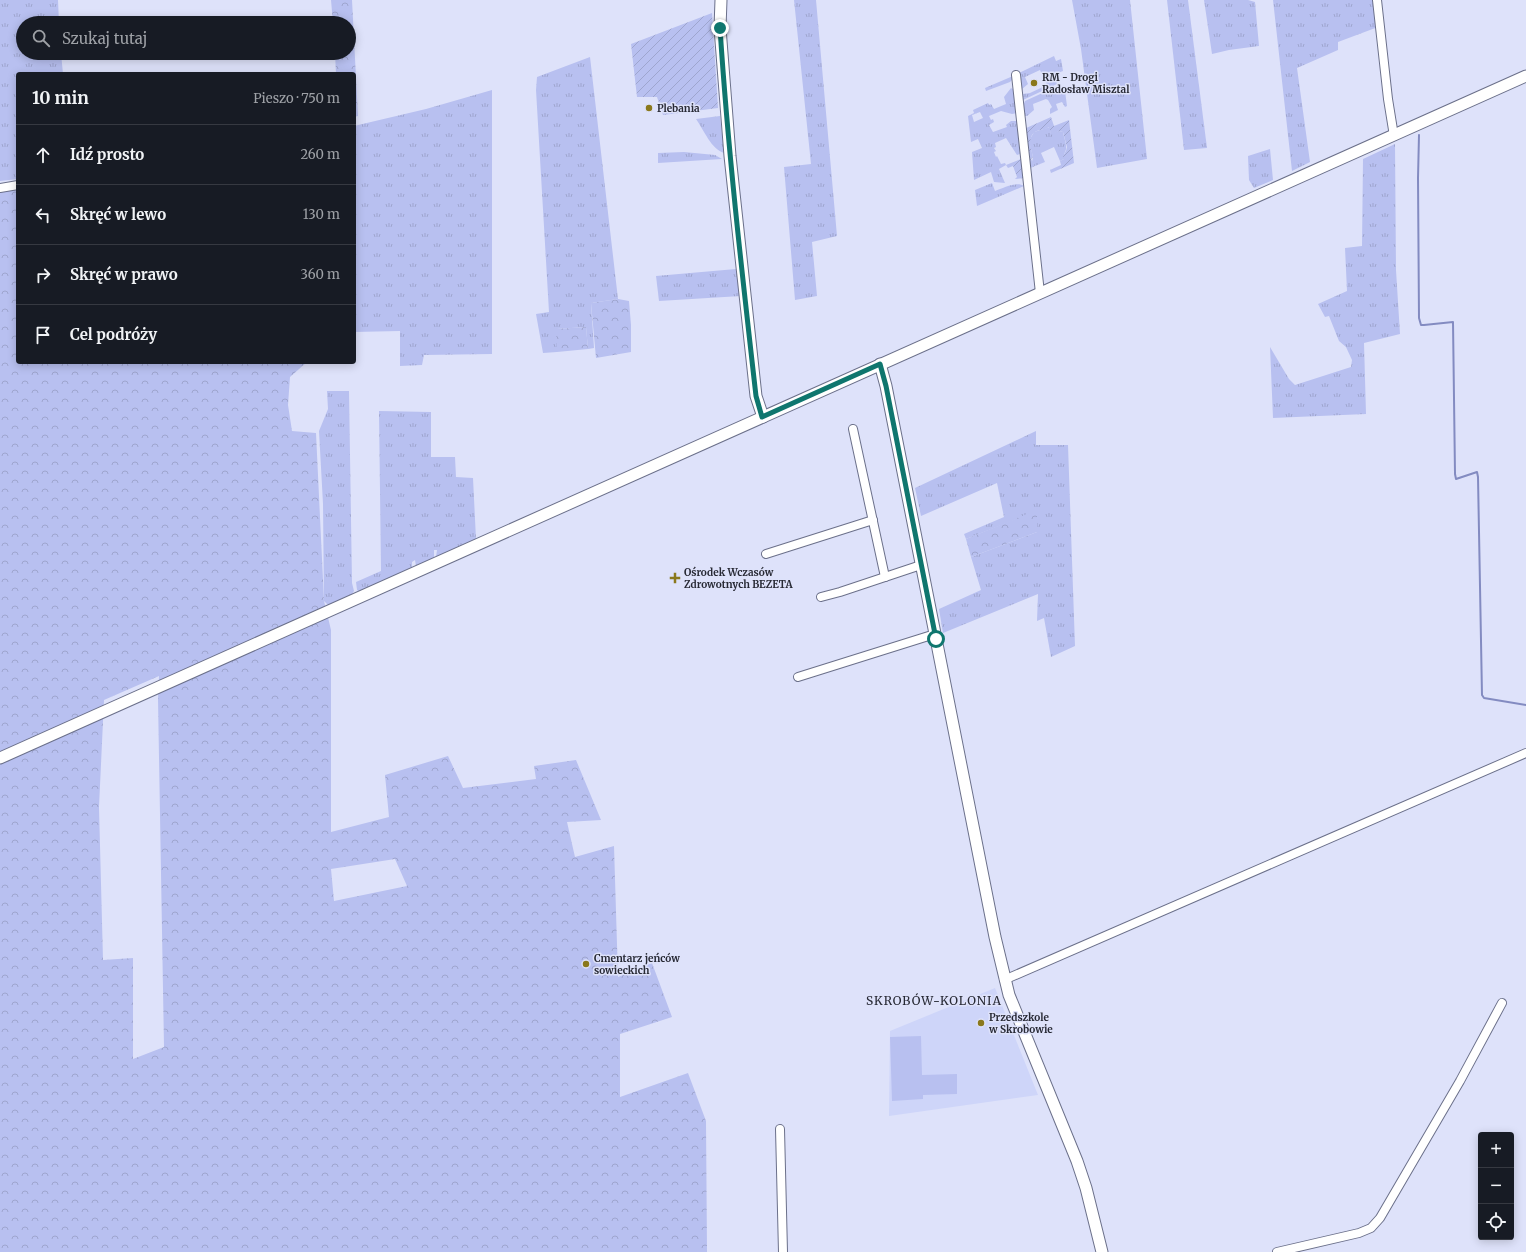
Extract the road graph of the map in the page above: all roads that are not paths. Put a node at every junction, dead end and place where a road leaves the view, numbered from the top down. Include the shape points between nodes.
1 (721, 0) edge
2 (1377, 0) edge
3 (1016, 75) dead end
4 (1526, 76) edge
5 (1394, 136) junction
6 (16, 185) edge
7 (0, 188) edge
8 (1040, 293) junction
9 (880, 364) junction
10 (762, 417) junction
11 (854, 429) dead end
12 (873, 520) junction
13 (766, 554) dead end
14 (921, 565) junction
15 (885, 577) junction
16 (821, 596) dead end
17 (935, 634) junction
18 (798, 677) dead end
19 (1526, 753) edge
20 (0, 758) edge
21 (1004, 980) junction
22 (1502, 1004) dead end
23 (780, 1129) dead end
24 (783, 1252) edge
25 (1102, 1252) edge
26 (1277, 1252) edge

1 - 10 main road via 720,28 730,156 756,396
2 - 5 street
3 - 8 street
4 - 5 main road
5 - 8 main road
6 - 7 street
8 - 9 main road
9 - 10 main road
9 - 14 main road
10 - 20 main road
11 - 12 street
12 - 13 street
12 - 15 street
14 - 15 street
14 - 17 main road
15 - 16 street
17 - 18 street
17 - 21 main road
19 - 21 street
21 - 25 main road via 1086,1188
22 - 26 street via 1380,1218 1371,1228
23 - 24 street

